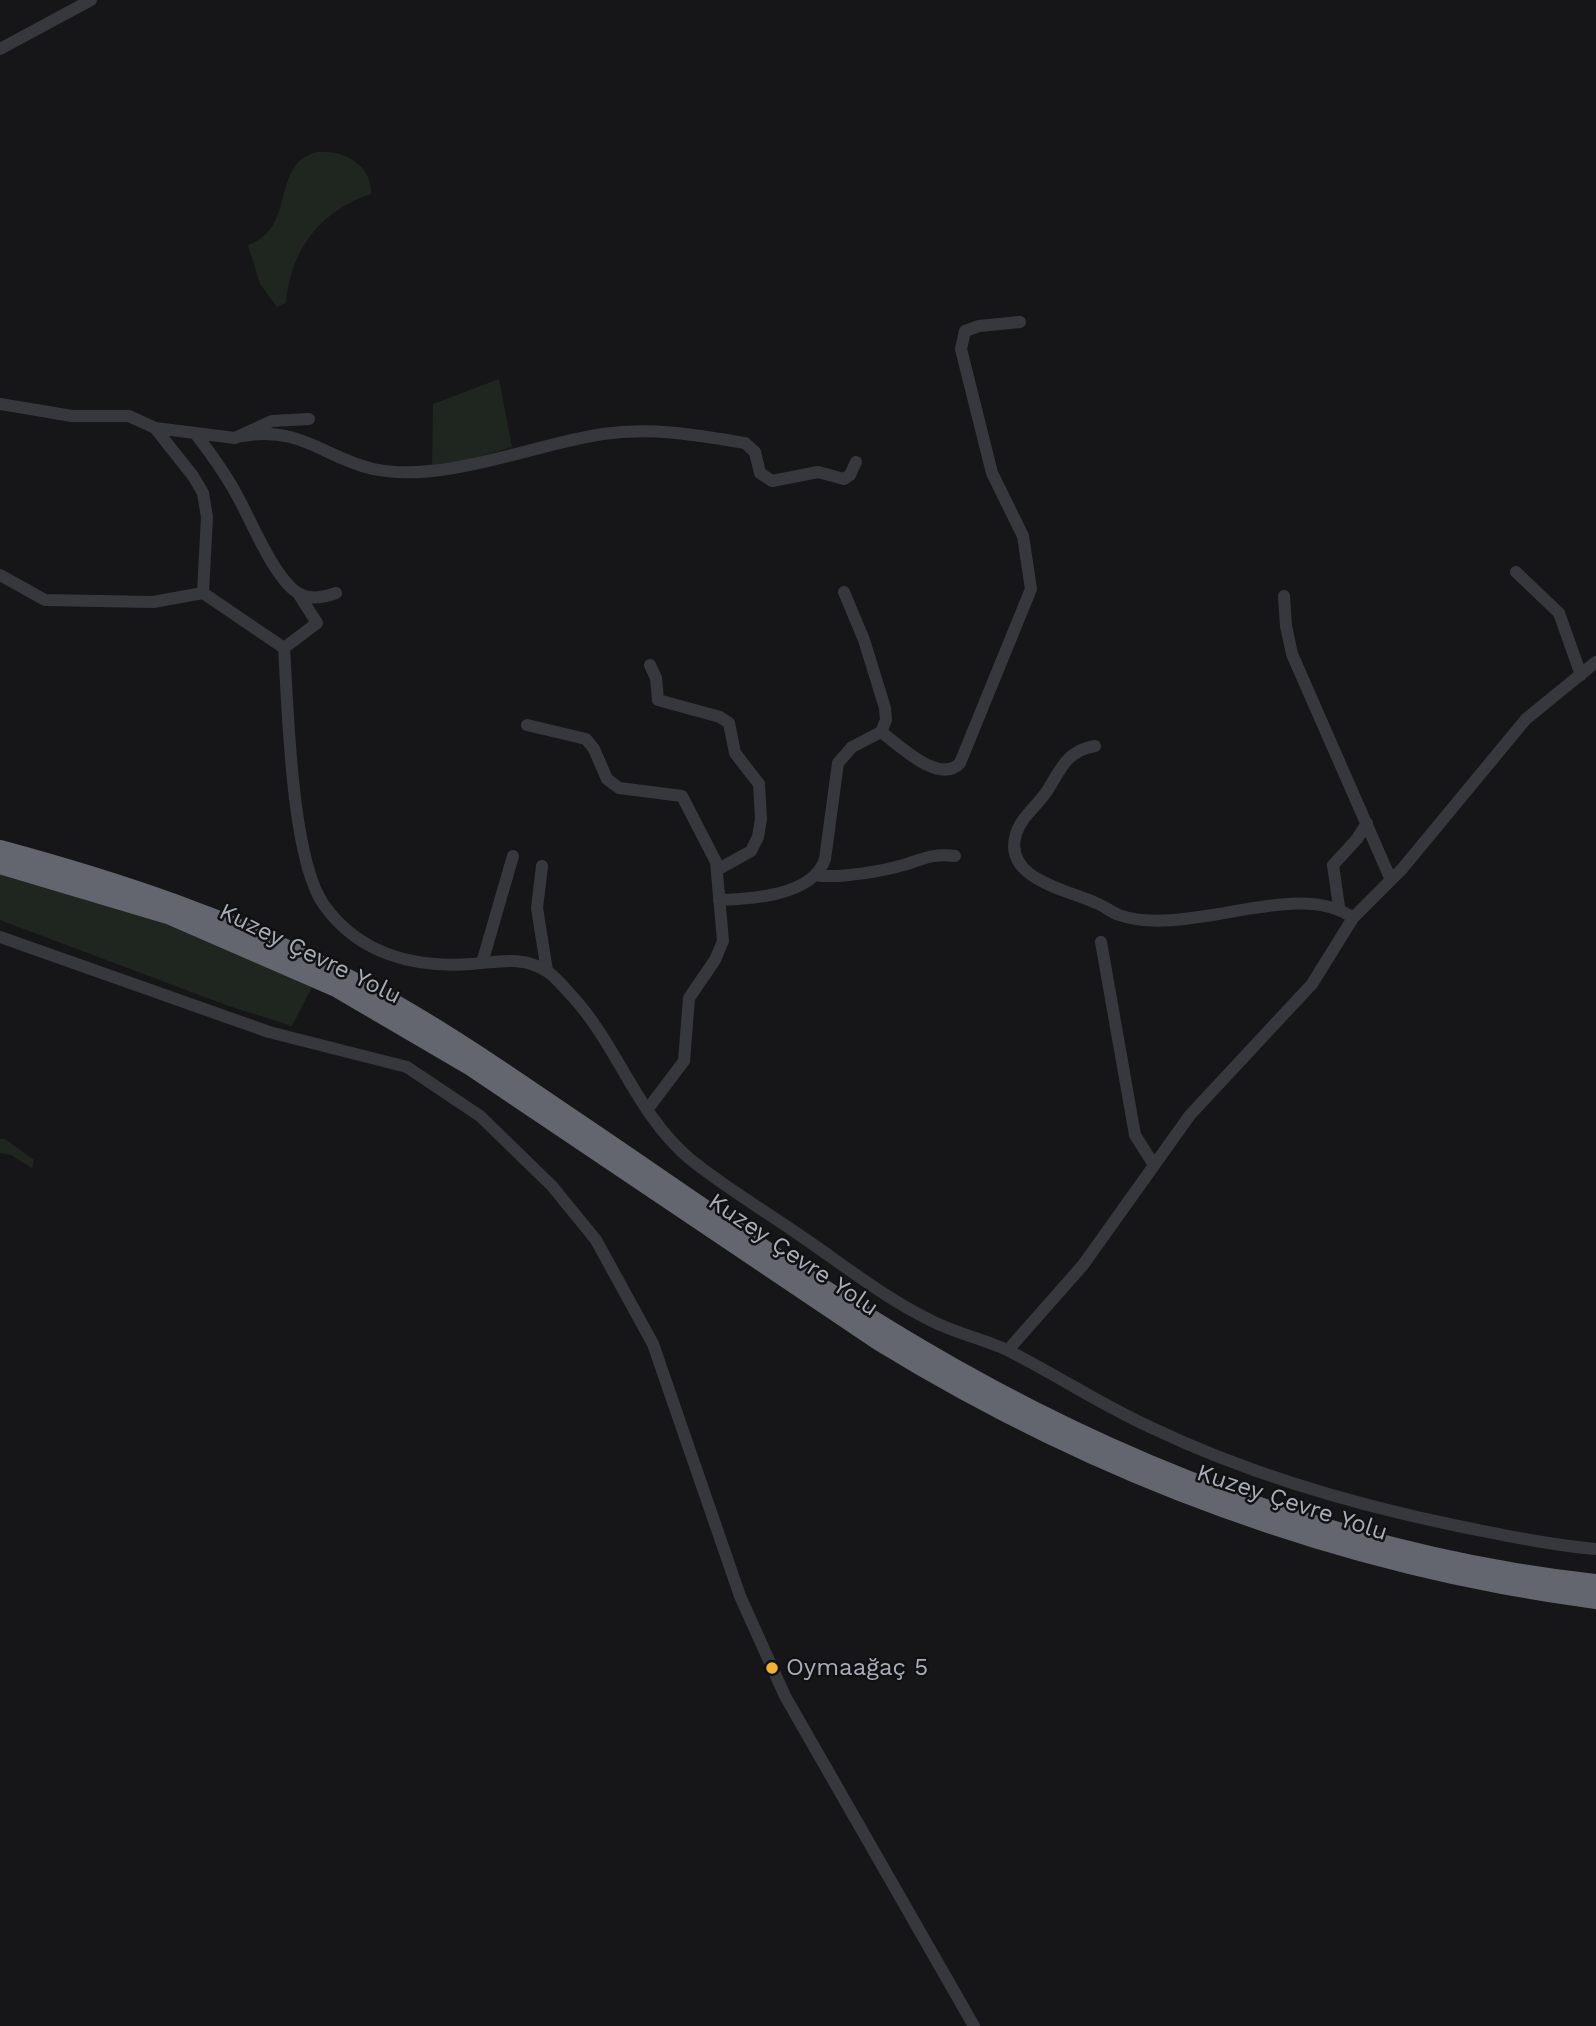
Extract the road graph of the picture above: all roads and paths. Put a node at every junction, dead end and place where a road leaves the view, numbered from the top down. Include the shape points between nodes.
1 (91, 0) edge
2 (0, 49) edge
3 (1020, 322) dead end
4 (0, 404) edge
5 (309, 419) dead end
6 (155, 428) junction
7 (195, 433) junction
8 (242, 436) junction
9 (856, 462) dead end
10 (1516, 572) dead end
11 (0, 575) edge
12 (844, 592) dead end
13 (203, 593) junction
14 (298, 593) junction
15 (336, 593) dead end
16 (1284, 596) dead end
17 (284, 648) junction
18 (1596, 662) edge
19 (650, 665) dead end
20 (1581, 675) junction
21 (527, 725) dead end
22 (881, 732) junction
23 (1095, 746) dead end
24 (1367, 823) junction
25 (0, 849) edge
26 (513, 856) dead end
27 (955, 856) dead end
28 (0, 865) edge
29 (542, 866) dead end
30 (717, 870) junction
31 (815, 875) junction
32 (1391, 880) junction
33 (719, 900) junction
34 (1339, 907) junction
35 (1353, 918) junction
36 (0, 937) edge
37 (1101, 942) dead end
38 (482, 963) junction
39 (547, 971) junction
40 (648, 1110) junction
41 (1154, 1166) junction
42 (1008, 1350) junction
43 (1596, 1549) edge
44 (1596, 1583) edge
45 (1596, 1601) edge
46 (974, 2026) edge

1 - 2 street
3 - 22 street via 965,331 961,349 992,473 1023,537 1031,589 957,766 937,771
4 - 6 street via 72,416 122,414
5 - 8 street via 272,421
6 - 7 street
6 - 13 street via 203,493 207,517
7 - 8 street
7 - 14 street via 231,485 254,533
8 - 9 street via 294,437 373,469 389,470 453,467 592,436 663,430 745,443 755,452 760,473 772,481 818,472 844,479
10 - 20 street via 1559,613
11 - 13 street via 46,600 153,603
12 - 22 street via 885,708
13 - 17 street
14 - 15 street via 317,597
14 - 17 street via 317,623
16 - 24 street via 1292,654
17 - 38 street via 299,821 309,873 320,899 354,937 386,955 434,964
18 - 20 street
19 - 30 street via 658,701 729,723 735,753 759,784 761,819 756,842 747,854
20 - 32 street via 1526,719
21 - 30 street via 586,739 607,779 619,788 682,796 700,825
22 - 31 street via 852,747 838,763 825,859
23 - 34 street via 1064,761 1019,828 1016,852 1032,876 1117,914 1149,921 1296,904
24 - 32 street
24 - 34 street via 1332,865
25 - 44 highway, Kuzey Çevre Yolu via 175,901 344,976 477,1053 882,1324 986,1385 1077,1430 1196,1481 1304,1520 1459,1560
26 - 38 street
27 - 31 street via 928,856 836,876
28 - 45 highway, Kuzey Çevre Yolu via 169,915 336,988 471,1068 889,1348 1064,1443 1190,1497 1301,1535 1457,1577
29 - 39 street via 537,908
30 - 33 street
31 - 33 street via 777,892
32 - 35 street
33 - 40 street via 723,941 689,998 684,1061
34 - 35 street
35 - 41 street via 1323,970 1296,1004 1206,1095
36 - 46 street via 269,1032 407,1067 480,1116 552,1186 596,1240 653,1344 740,1596 785,1696
37 - 41 street via 1135,1135
38 - 39 street via 514,960
39 - 40 street via 604,1035
40 - 42 street via 664,1134 693,1161 897,1302 944,1328
41 - 42 street via 1083,1265
42 - 43 street via 1153,1429 1295,1485 1397,1514

